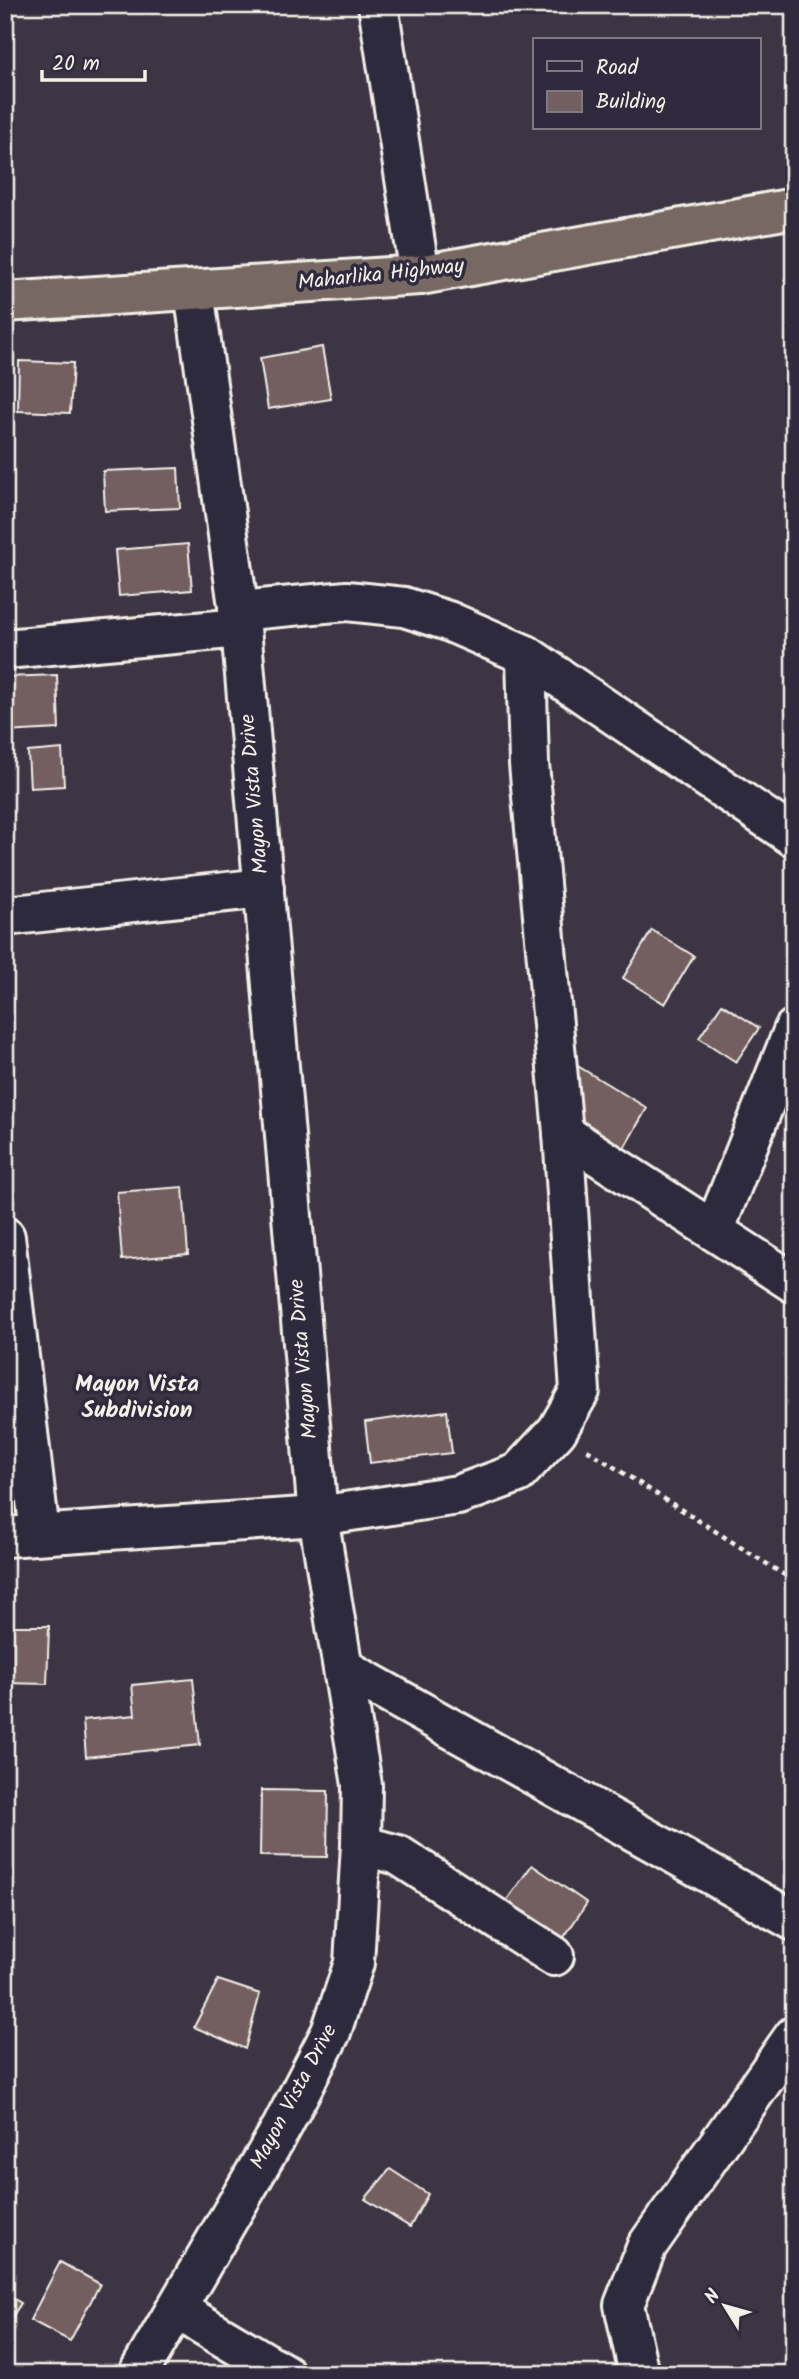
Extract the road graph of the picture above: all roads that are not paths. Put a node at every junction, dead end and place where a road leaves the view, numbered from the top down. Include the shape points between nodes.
1 (378, 5) edge
2 (794, 208) edge
3 (420, 275) junction
4 (194, 291) junction
5 (5, 302) edge
6 (239, 620) junction
7 (5, 649) edge
8 (526, 655) junction
9 (794, 837) edge
10 (264, 888) junction
11 (5, 916) edge
12 (794, 1028) edge
13 (563, 1133) junction
14 (714, 1231) junction
15 (5, 1237) edge
16 (794, 1283) edge
17 (318, 1516) junction
18 (23, 1535) edge
19 (345, 1670) junction
20 (361, 1845) junction
21 (794, 1921) edge
22 (554, 1956) dead end
23 (794, 2036) edge
24 (176, 2309) junction
25 (138, 2374) edge
26 (285, 2374) edge
27 (639, 2374) edge

1 - 3 street
2 - 3 highway, Maharlika Highway
3 - 4 highway, Maharlika Highway
4 - 5 highway, Maharlika Highway
4 - 6 street, Mayon Vista Drive
6 - 7 street
6 - 8 street via 346,601 404,607
6 - 10 street, Mayon Vista Drive
8 - 9 street
8 - 13 street via 529,764
10 - 11 street
10 - 17 street, Mayon Vista Drive
12 - 14 street
13 - 14 street
13 - 17 street via 580,1391 557,1431 518,1473 404,1505
14 - 16 street
15 - 18 street
17 - 18 street
17 - 19 street, Mayon Vista Drive
19 - 20 street, Mayon Vista Drive via 362,1785
19 - 21 street
20 - 22 street via 398,1855
20 - 24 street, Mayon Vista Drive via 354,1963 331,2032 282,2127
23 - 27 street via 647,2246 624,2305
24 - 25 street, Mayon Vista Drive
24 - 26 street

